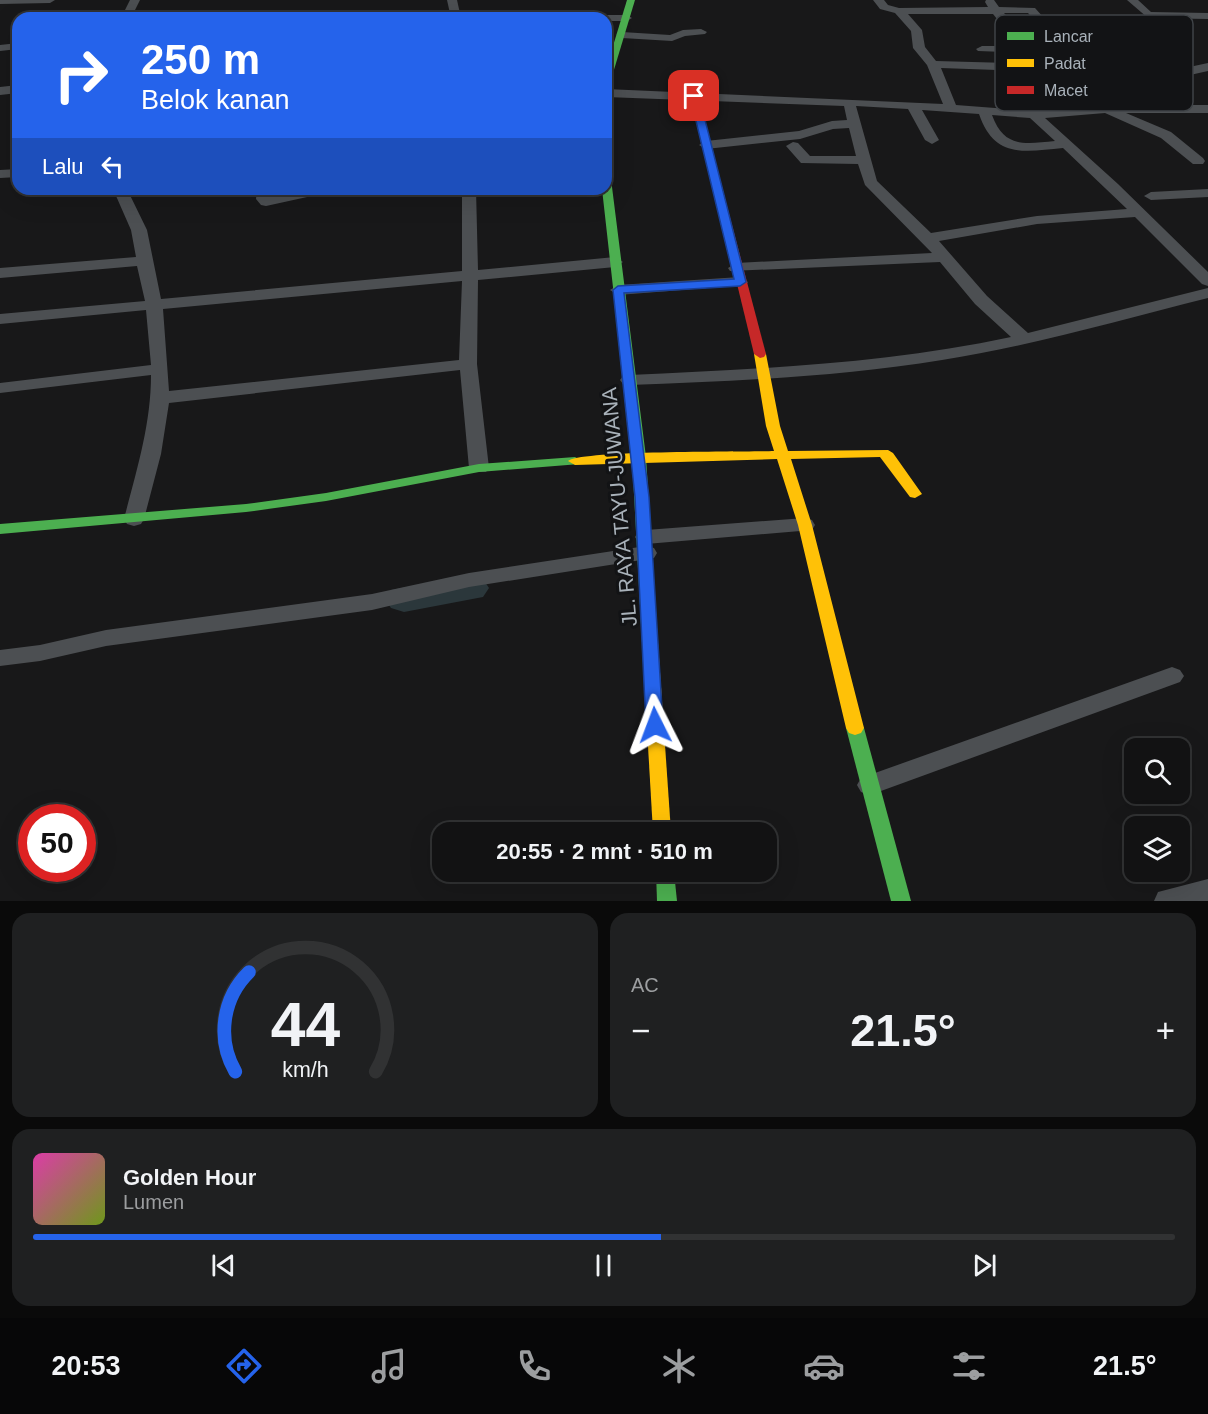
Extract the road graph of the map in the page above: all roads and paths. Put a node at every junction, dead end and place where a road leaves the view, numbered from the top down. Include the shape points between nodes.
1 (50, 0) edge
2 (630, 0) edge
3 (878, 0) edge
4 (988, 0) edge
5 (1132, 0) edge
6 (0, 1) edge
7 (996, 10) junction
8 (899, 11) junction
9 (1000, 15) edge
10 (1035, 15) edge
11 (1148, 15) edge
12 (1193, 16) edge
13 (1208, 16) edge
14 (612, 18) edge
15 (627, 18) junction
16 (701, 32) dead end
17 (621, 35) junction
18 (982, 49) dead end
19 (995, 49) edge
20 (612, 64) edge
21 (933, 64) junction
22 (995, 67) edge
23 (1208, 67) edge
24 (1193, 69) edge
25 (612, 93) edge
26 (694, 96) junction
27 (849, 102) junction
28 (913, 106) junction
29 (951, 108) junction
30 (984, 110) junction
31 (1092, 111) edge
32 (1109, 111) edge
33 (1034, 115) junction
34 (853, 124) junction
35 (932, 140) dead end
36 (1065, 144) junction
37 (706, 145) junction
38 (793, 146) dead end
39 (863, 160) junction
40 (1198, 161) dead end
41 (1208, 193) edge
42 (123, 195) edge
43 (263, 195) edge
44 (298, 195) edge
45 (470, 195) edge
46 (608, 195) edge
47 (1151, 196) dead end
48 (1136, 213) junction
49 (928, 238) junction
50 (944, 257) junction
51 (144, 261) junction
52 (615, 262) junction
53 (0, 273) edge
54 (470, 275) junction
55 (738, 275) junction
56 (1208, 281) edge
57 (618, 290) junction
58 (1208, 293) edge
59 (154, 304) junction
60 (0, 319) edge
61 (1023, 338) junction
62 (468, 364) junction
63 (160, 369) junction
64 (765, 374) junction
65 (629, 380) junction
66 (0, 388) edge
67 (160, 398) junction
68 (639, 457) junction
69 (781, 457) junction
70 (479, 468) junction
71 (915, 494) dead end
72 (134, 519) junction
73 (805, 525) junction
74 (0, 529) edge
75 (646, 545) junction
76 (0, 658) edge
77 (1172, 676) dead end
78 (870, 785) junction
79 (661, 822) edge
80 (666, 882) edge
81 (1208, 891) edge
82 (667, 901) edge
83 (901, 901) edge
84 (1168, 901) edge

1 - 6 street
2 - 15 street
3 - 8 street via 884,7
4 - 7 street
5 - 11 street
7 - 8 street
7 - 9 street
7 - 10 street via 1031,10
8 - 21 street via 916,30 919,48
12 - 13 street
14 - 15 street
15 - 17 street
16 - 17 street via 672,38
17 - 20 street
18 - 19 street
21 - 22 street
21 - 29 street
23 - 24 street
25 - 26 street
26 - 27 street
26 - 37 street
27 - 28 street
27 - 34 street
28 - 29 street
28 - 35 street
29 - 30 street
30 - 33 street
30 - 36 street via 993,132 1005,144
31 - 33 street
32 - 40 street via 1172,138
33 - 36 street
34 - 37 street via 832,125 800,135
34 - 39 street
36 - 48 street
37 - 55 street
38 - 39 street via 806,160
39 - 49 street via 870,182
41 - 47 street
42 - 51 street via 139,230
43 - 44 street via 266,202
45 - 54 street
46 - 52 street, JL. RAYA TAYU-JUWANA
48 - 49 street via 1037,219
48 - 56 street
49 - 50 street
50 - 55 street via 889,258
50 - 61 street via 981,300
51 - 53 street
51 - 59 street
52 - 54 street
52 - 57 street, JL. RAYA TAYU-JUWANA
54 - 59 street
54 - 62 street
55 - 57 street
55 - 64 street
57 - 65 street, JL. RAYA TAYU-JUWANA
58 - 61 street
59 - 60 street
59 - 63 street
61 - 64 street via 895,362
62 - 67 street
62 - 70 street
63 - 66 street
63 - 67 street
64 - 65 street
64 - 69 street
65 - 68 street, JL. RAYA TAYU-JUWANA
67 - 72 street
68 - 69 street
68 - 70 street
68 - 75 street, JL. RAYA TAYU-JUWANA
69 - 71 street via 883,453
69 - 73 street
70 - 72 street via 326,497
72 - 74 street
73 - 75 street
73 - 78 street
75 - 76 street via 372,602 106,638
75 - 79 street, JL. RAYA TAYU-JUWANA
77 - 78 street
78 - 83 street
80 - 82 street
81 - 84 street

